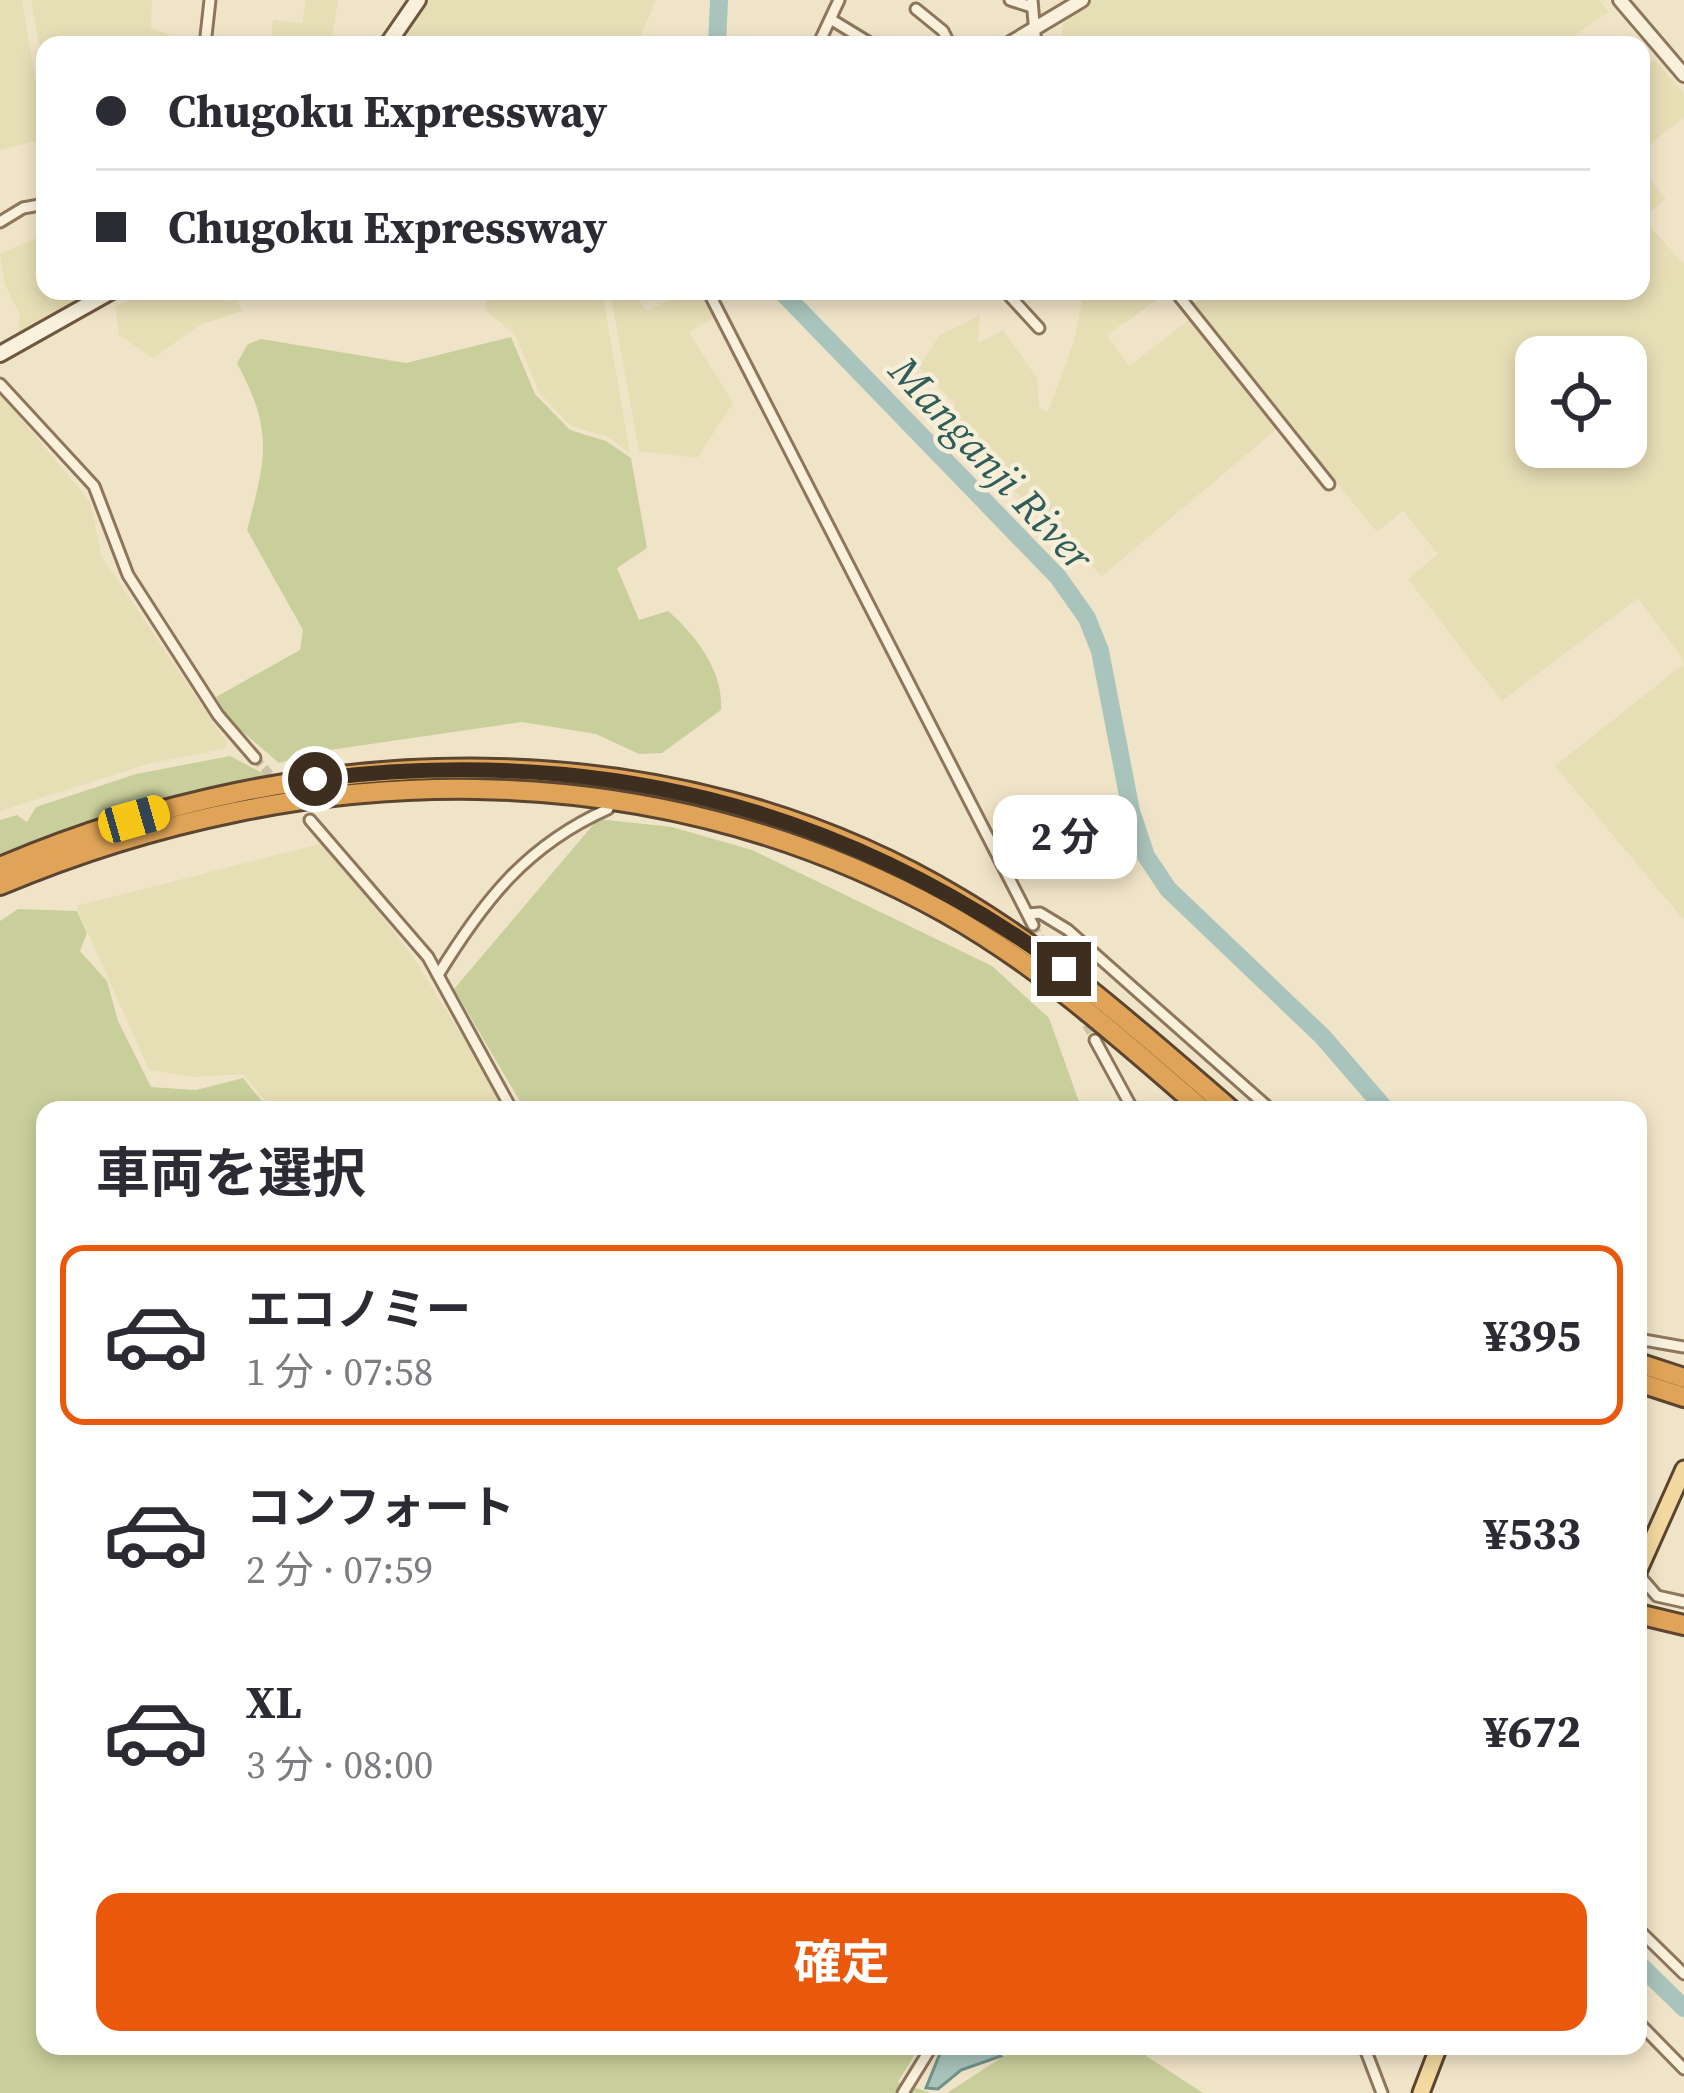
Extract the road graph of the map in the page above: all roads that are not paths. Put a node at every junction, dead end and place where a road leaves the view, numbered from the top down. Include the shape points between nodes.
1 (210, 0) edge
2 (418, 0) edge
3 (839, 0) edge
4 (1010, 0) edge
5 (1082, 0) edge
6 (1620, 0) edge
7 (1032, 3) edge
8 (916, 9) dead end
9 (832, 20) junction
10 (1034, 29) junction
11 (206, 36) edge
12 (393, 36) edge
13 (823, 36) edge
14 (859, 36) edge
15 (946, 36) edge
16 (1022, 36) edge
17 (1035, 36) edge
18 (1684, 75) edge
19 (36, 206) edge
20 (0, 222) edge
21 (96, 300) edge
22 (713, 300) edge
23 (1013, 300) edge
24 (1182, 300) edge
25 (1039, 328) dead end
26 (0, 354) edge
27 (0, 384) edge
28 (1329, 484) dead end
29 (255, 758) tunnel mouth
30 (608, 809) dead end
31 (310, 820) dead end
32 (0, 866) edge
33 (0, 886) edge
34 (438, 974) junction
35 (1095, 1040) tunnel mouth
36 (507, 1101) edge
37 (1128, 1101) edge
38 (1192, 1101) edge
39 (1221, 1101) edge
40 (1261, 1101) edge
41 (1647, 1341) edge
42 (1684, 1347) edge
43 (1647, 1363) edge
44 (1684, 1374) edge
45 (1647, 1385) edge
46 (1684, 1396) edge
47 (1684, 1468) edge
48 (1647, 1552) edge
49 (1647, 1584) edge
50 (1684, 1601) edge
51 (1647, 1611) edge
52 (1684, 1613) edge
53 (1647, 1614) edge
54 (1684, 1624) edge
55 (1647, 1938) edge
56 (1684, 1974) edge
57 (1647, 2031) edge
58 (926, 2055) edge
59 (1367, 2055) edge
60 (1436, 2055) edge
61 (1684, 2069) edge
62 (903, 2093) edge
63 (1382, 2093) edge
64 (1421, 2093) edge

1 - 11 street
2 - 12 main road
3 - 9 street
4 - 7 street
5 - 10 street
6 - 18 street
7 - 10 street
8 - 15 street
9 - 13 street
9 - 14 street
10 - 16 street
10 - 17 street
19 - 20 street
21 - 26 main road
22 - 40 street via 1031,920 1040,913 1068,930
23 - 25 street
24 - 28 street
27 - 29 street via 94,487 128,575 206,698
30 - 34 street via 558,831 494,892
31 - 34 street
32 - 39 highway via 168,809 315,779 496,768 650,783 794,823 956,896 1116,1009
33 - 38 highway via 171,827 320,796 517,787 646,802 770,835 947,914 1054,985
34 - 36 street
35 - 37 street
41 - 42 street
43 - 44 highway
45 - 46 highway
47 - 48 main road
49 - 50 street via 1657,1596
51 - 52 highway
53 - 54 highway
55 - 56 street
57 - 61 street
58 - 62 street
59 - 63 street
60 - 64 main road

